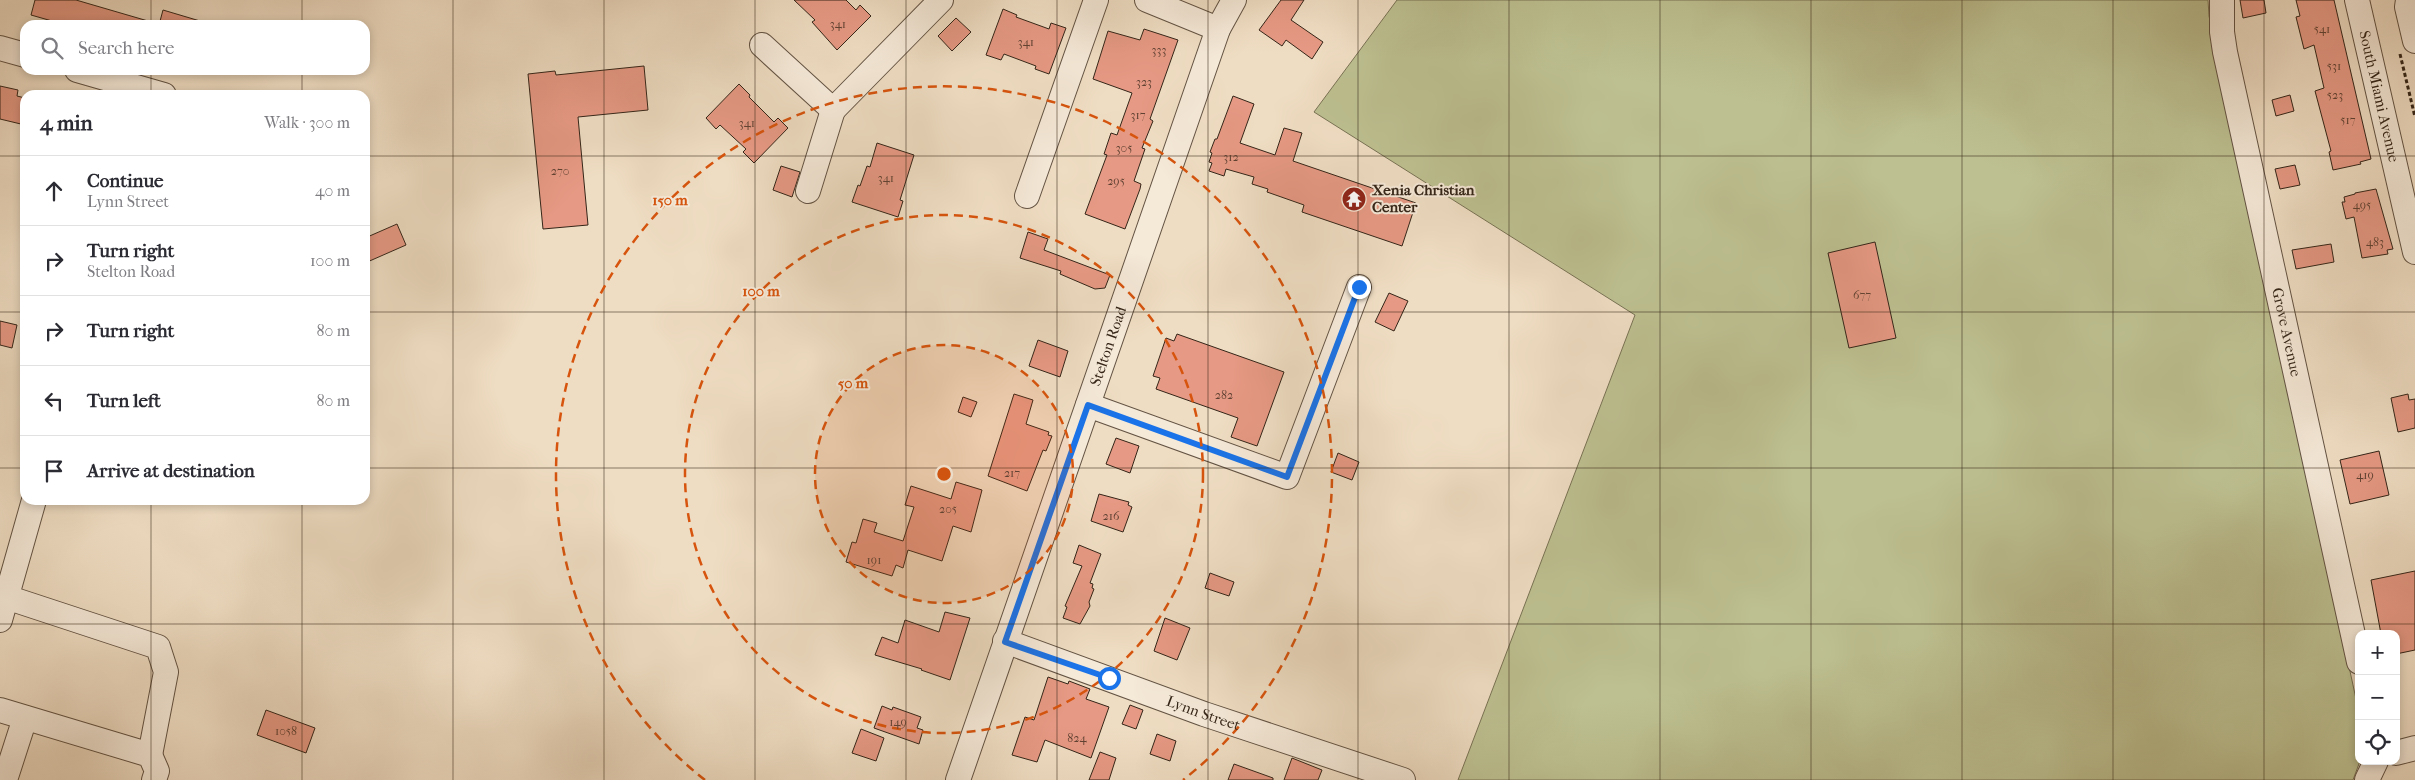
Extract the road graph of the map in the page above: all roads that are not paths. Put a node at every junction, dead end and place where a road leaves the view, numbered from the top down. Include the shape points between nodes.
1 (941, 0) edge
2 (1096, 0) edge
3 (1147, 0) edge
4 (1234, 0) edge
5 (2222, 0) edge
6 (2356, 0) edge
7 (2408, 0) edge
8 (1218, 29) junction
9 (2407, 43) edge
10 (762, 45) dead end
11 (0, 48) edge
12 (20, 54) edge
13 (93, 75) edge
14 (142, 90) edge
15 (833, 110) junction
16 (808, 191) dead end
17 (1027, 196) dead end
18 (2415, 252) edge
19 (1359, 287) dead end
20 (1088, 405) junction
21 (33, 505) edge
22 (6, 597) junction
23 (0, 620) edge
24 (1005, 642) junction
25 (2355, 644) edge
26 (0, 710) edge
27 (25, 718) junction
28 (2415, 748) edge
29 (2400, 752) edge
30 (150, 755) junction
31 (2374, 765) edge
32 (962, 779) edge
33 (5, 780) edge
34 (154, 780) edge
35 (1403, 780) edge
36 (2367, 780) edge

1 - 15 street
2 - 17 street
3 - 8 street
4 - 8 street, Stelton Road
5 - 25 street, Grove Avenue via 2222,32 2227,62
6 - 18 street, South Miami Avenue
7 - 9 street
8 - 20 street, Stelton Road
10 - 15 street
11 - 12 street
13 - 14 street
15 - 16 street
19 - 20 street via 1287,477
20 - 24 street, Stelton Road
21 - 22 street
22 - 23 street
22 - 30 street via 158,647 166,672
24 - 32 street, Stelton Road
24 - 35 street, Lynn Street via 1204,714
26 - 27 street
27 - 30 street
27 - 33 street
28 - 29 street
30 - 34 street via 156,771
31 - 36 street

